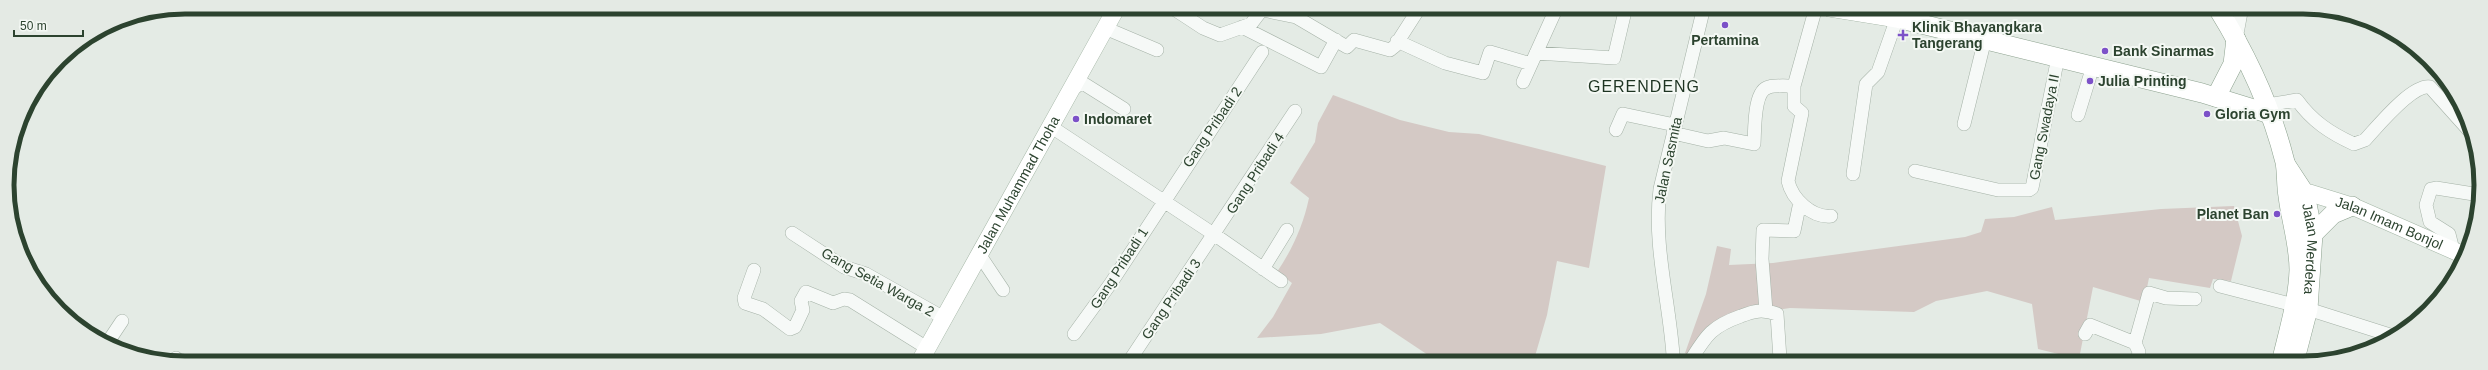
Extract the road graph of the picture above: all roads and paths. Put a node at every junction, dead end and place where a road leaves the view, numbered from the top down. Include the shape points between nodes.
1 (1113, 14) edge
2 (1184, 14) edge
3 (1260, 14) edge
4 (1284, 14) edge
5 (1415, 14) edge
6 (1554, 14) edge
7 (1624, 14) edge
8 (1702, 14) edge
9 (1814, 14) edge
10 (1880, 14) edge
11 (2221, 14) edge
12 (2241, 14) edge
13 (1897, 18) junction
14 (1242, 27) junction
15 (1105, 28) junction
16 (1985, 39) junction
17 (2236, 39) junction
18 (1336, 40) junction
19 (1397, 42) junction
20 (1158, 50) dead end
21 (1262, 52) dead end
22 (2058, 57) junction
23 (1534, 58) junction
24 (2093, 66) junction
25 (1523, 82) dead end
26 (1072, 86) junction
27 (1794, 86) junction
28 (2216, 97) junction
29 (1124, 109) dead end
30 (2269, 110) junction
31 (1295, 111) dead end
32 (2078, 115) dead end
33 (1964, 124) dead end
34 (2463, 124) edge
35 (1050, 126) junction
36 (1674, 129) junction
37 (1616, 130) dead end
38 (1915, 171) dead end
39 (1853, 174) dead end
40 (2474, 193) edge
41 (2296, 195) junction
42 (1163, 201) junction
43 (1800, 202) junction
44 (2352, 206) junction
45 (1831, 216) dead end
46 (1287, 230) dead end
47 (792, 233) dead end
48 (2313, 234) junction
49 (1215, 235) junction
50 (2455, 251) edge
51 (979, 254) junction
52 (1263, 269) junction
53 (754, 270) dead end
54 (1281, 281) dead end
55 (2220, 286) dead end
56 (1003, 290) dead end
57 (2195, 299) dead end
58 (2301, 307) junction
59 (1766, 310) junction
60 (944, 318) junction
61 (122, 321) dead end
62 (1074, 334) dead end
63 (2085, 334) dead end
64 (2386, 334) edge
65 (110, 339) edge
66 (2135, 343) junction
67 (927, 348) junction
68 (923, 356) edge
69 (1133, 356) edge
70 (1676, 356) edge
71 (1683, 356) edge
72 (1780, 356) edge
73 (2138, 356) edge
74 (2284, 356) edge
75 (2295, 356) edge

1 - 15 main road, Jalan Muhammad Thoha
2 - 14 street via 1204,28 1220,35
3 - 14 street via 1251,24
4 - 18 street via 1296,17
5 - 19 street
6 - 23 street
7 - 23 street via 1614,58
8 - 36 street, Jalan Sasmita
9 - 27 street
10 - 13 highway
11 - 17 highway, Jalan Merdeka
12 - 17 street
13 - 16 highway
13 - 39 street via 1878,72 1866,84
14 - 18 street via 1321,67
15 - 20 street
15 - 26 main road, Jalan Muhammad Thoha
16 - 22 highway
16 - 33 street
17 - 28 highway via 2233,64
17 - 30 highway, Jalan Merdeka via 2251,65
18 - 19 street via 1347,47 1354,40 1390,50
19 - 23 street via 1445,63 1483,73 1490,52
21 - 42 street, Gang Pribadi 2
22 - 24 highway
22 - 38 street, Gang Swadaya II via 2032,188 1998,190
23 - 25 street
24 - 28 highway
24 - 32 street
26 - 29 street via 1076,87 1081,82
26 - 35 main road, Jalan Muhammad Thoha
27 - 36 street via 1768,86 1762,90 1757,100 1754,144 1724,138 1708,141
27 - 43 street via 1794,106 1802,113 1788,181 1791,192
28 - 30 highway
30 - 34 street via 2297,100 2309,117 2334,135 2354,144 2365,140 2412,92 2423,86 2430,87
30 - 41 highway, Jalan Merdeka
31 - 49 street, Gang Pribadi 4
35 - 42 street
35 - 51 main road, Jalan Muhammad Thoha
36 - 37 street via 1623,114
36 - 70 street, Jalan Sasmita via 1660,189 1658,210 1659,247
40 - 50 street via 2431,189 2426,204 2430,222 2449,234
41 - 44 main road, Jalan Imam Bonjol
41 - 48 highway, Jalan Merdeka
41 - 58 highway, Jalan Merdeka
42 - 49 street
42 - 62 street, Gang Pribadi 1 via 1111,283
43 - 45 street via 1824,217
43 - 59 street via 1794,231 1763,230 1762,259
44 - 48 highway via 2333,214
44 - 50 main road, Jalan Imam Bonjol
46 - 52 street
47 - 60 street, Gang Setia Warga 2 via 844,267 866,274
48 - 58 highway, Jalan Merdeka
49 - 52 street
49 - 69 street, Gang Pribadi 3
51 - 56 street
51 - 60 main road, Jalan Muhammad Thoha
52 - 54 street
53 - 67 street via 744,298 746,302 763,309 790,329 794,327 803,310 801,301 806,292 833,303 844,299 850,300
55 - 58 street
57 - 66 street via 2166,298 2149,293
58 - 64 street
58 - 74 highway, Jalan Merdeka
58 - 75 highway, Jalan Merdeka
59 - 71 street via 1757,310 1719,324
59 - 72 street via 1777,314
60 - 67 main road, Jalan Muhammad Thoha
61 - 65 street
63 - 66 street via 2090,325
66 - 73 street
67 - 68 main road, Jalan Muhammad Thoha

